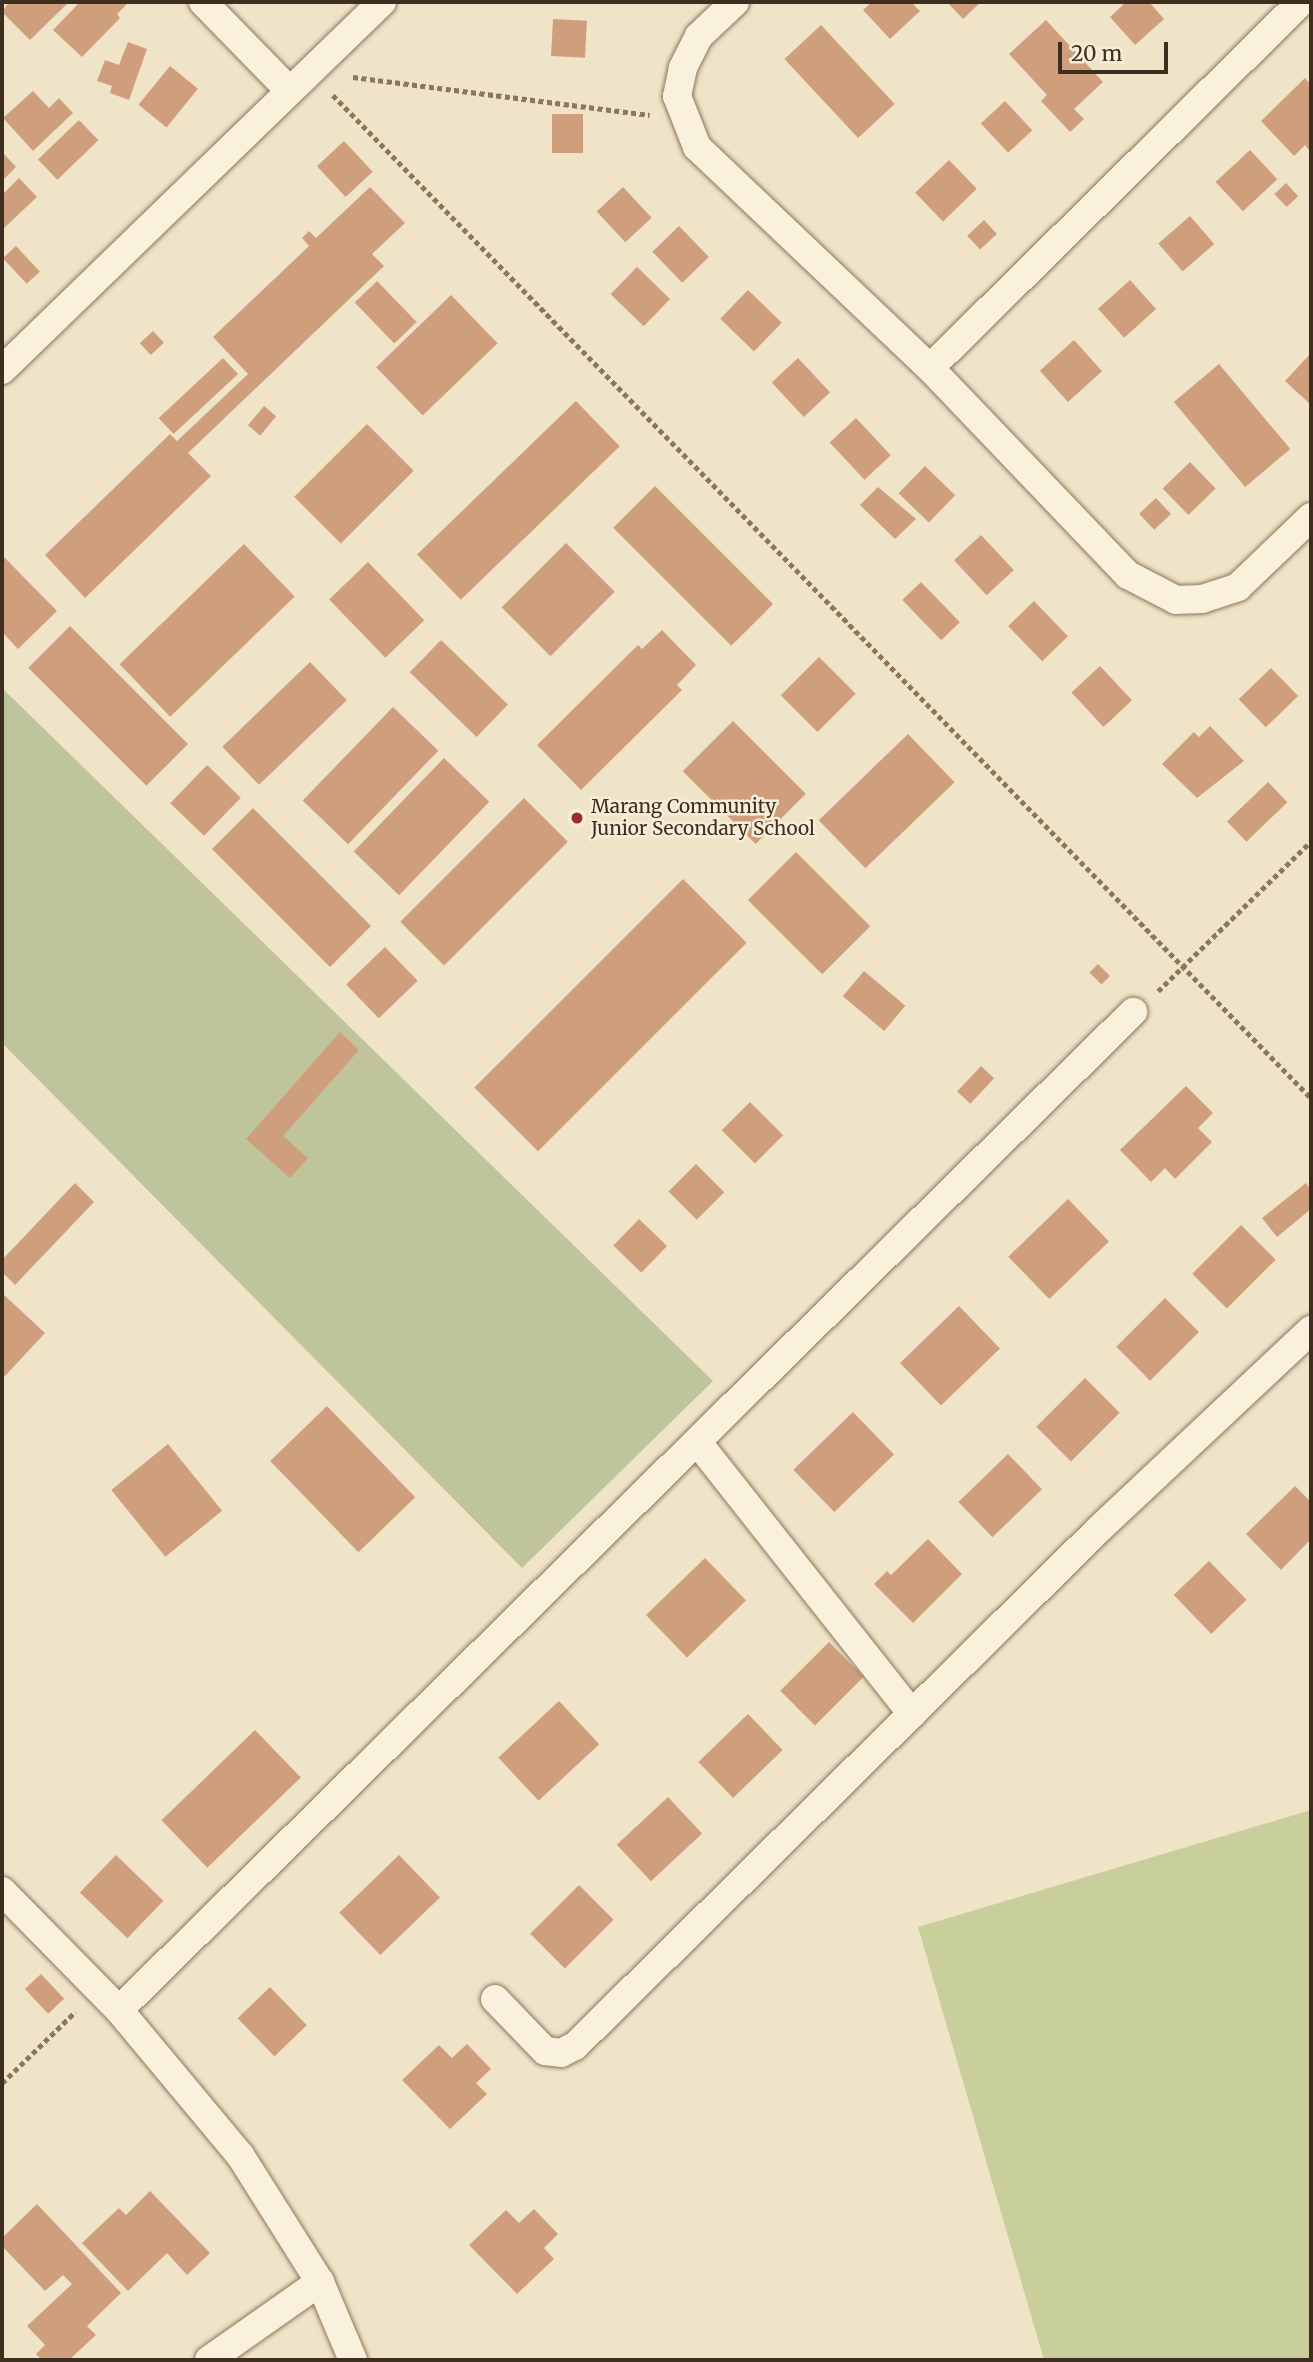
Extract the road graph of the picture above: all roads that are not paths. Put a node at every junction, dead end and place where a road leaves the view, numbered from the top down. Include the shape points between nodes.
1 (203, 2) edge
2 (382, 2) edge
3 (735, 2) edge
4 (1301, 2) edge
5 (289, 91) junction
6 (930, 368) junction
7 (2, 370) edge
8 (1311, 517) edge
9 (1133, 1012) dead end
10 (1311, 1330) edge
11 (699, 1444) junction
12 (912, 1714) junction
13 (2, 1891) edge
14 (495, 1999) dead end
15 (119, 2010) junction
16 (320, 2282) junction
17 (209, 2360) edge
18 (353, 2360) edge

1 - 5 street
2 - 5 street
3 - 6 street via 699,36 683,68 677,96 697,147
4 - 6 street
5 - 7 street
6 - 8 street via 1128,575 1175,600 1202,599 1238,587
9 - 11 street
10 - 12 street via 1099,1529
11 - 12 street
11 - 15 street
12 - 14 street via 575,2046 561,2053 545,2051
13 - 15 street
15 - 16 street via 240,2155
16 - 17 street
16 - 18 street

